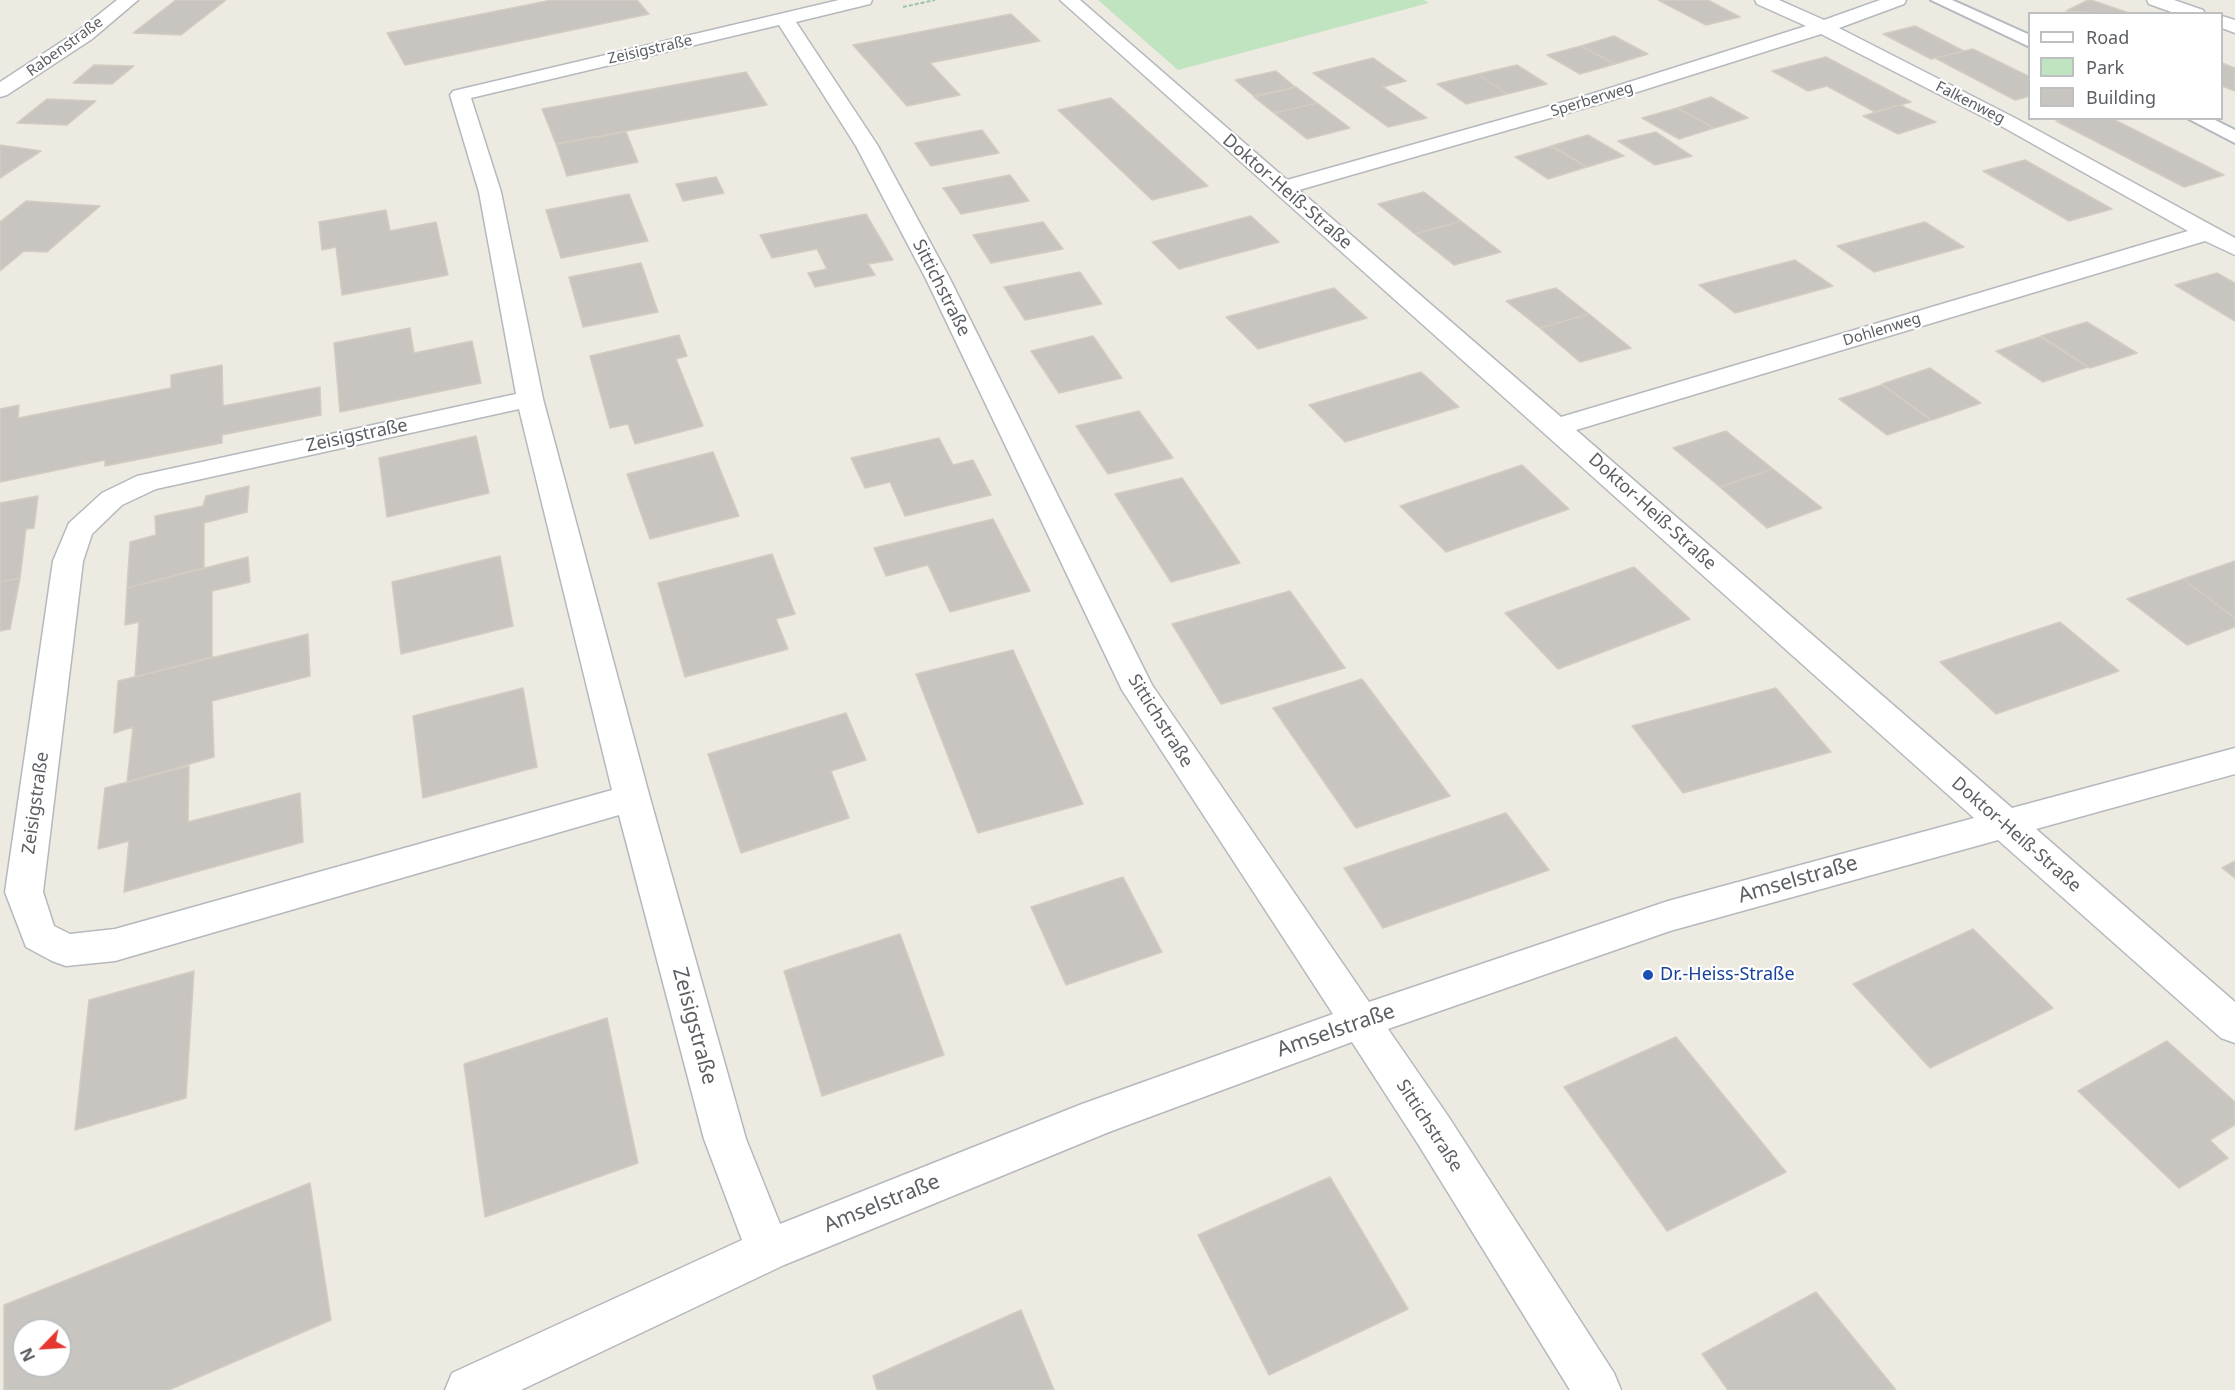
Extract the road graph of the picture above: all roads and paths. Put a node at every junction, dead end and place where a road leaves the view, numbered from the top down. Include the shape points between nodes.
1 (129, 0) edge
2 (859, 0) edge
3 (1069, 0) edge
4 (1764, 0) edge
5 (1897, 0) edge
6 (1939, 0) edge
7 (2156, 0) edge
8 (2190, 12) edge
9 (784, 18) junction
10 (1823, 27) junction
11 (2028, 41) edge
12 (10, 81) edge
13 (0, 91) edge
14 (2200, 120) edge
15 (2235, 137) edge
16 (1282, 188) junction
17 (2208, 232) junction
18 (2235, 248) edge
19 (530, 399) junction
20 (1556, 427) junction
21 (2235, 761) edge
22 (632, 798) junction
23 (2002, 823) junction
24 (1360, 1022) junction
25 (2235, 1026) edge
26 (768, 1250) junction
27 (469, 1390) edge
28 (1597, 1390) edge

1 - 12 street, Rabenstraße via 85,35
2 - 9 street, Zeisigstraße
3 - 16 street, Doktor-Heiß-Straße
4 - 10 street, Falkenweg
5 - 10 street, Sperberweg
6 - 11 lane
7 - 8 street
9 - 19 street, Zeisigstraße via 460,95 490,192
9 - 24 street, Sittichstraße via 867,146 938,279 1138,690
10 - 16 street, Sperberweg via 1592,100
10 - 17 street, Falkenweg via 2008,122
12 - 13 street, Rabenstraße
14 - 15 lane
16 - 20 street, Doktor-Heiß-Straße
17 - 18 street, Falkenweg
17 - 20 street, Dohlenweg
19 - 22 street, Zeisigstraße
19 - 22 street, Zeisigstraße via 147,482 112,499 79,530 68,561 24,892 39,936 66,950 115,945
20 - 23 street, Doktor-Heiß-Straße
21 - 23 street, Amselstraße
22 - 26 street, Zeisigstraße via 725,1139
23 - 24 street, Amselstraße via 1668,916
23 - 25 street, Doktor-Heiß-Straße
24 - 26 street, Amselstraße via 1097,1117
24 - 28 street, Sittichstraße
26 - 27 street, Amselstraße

